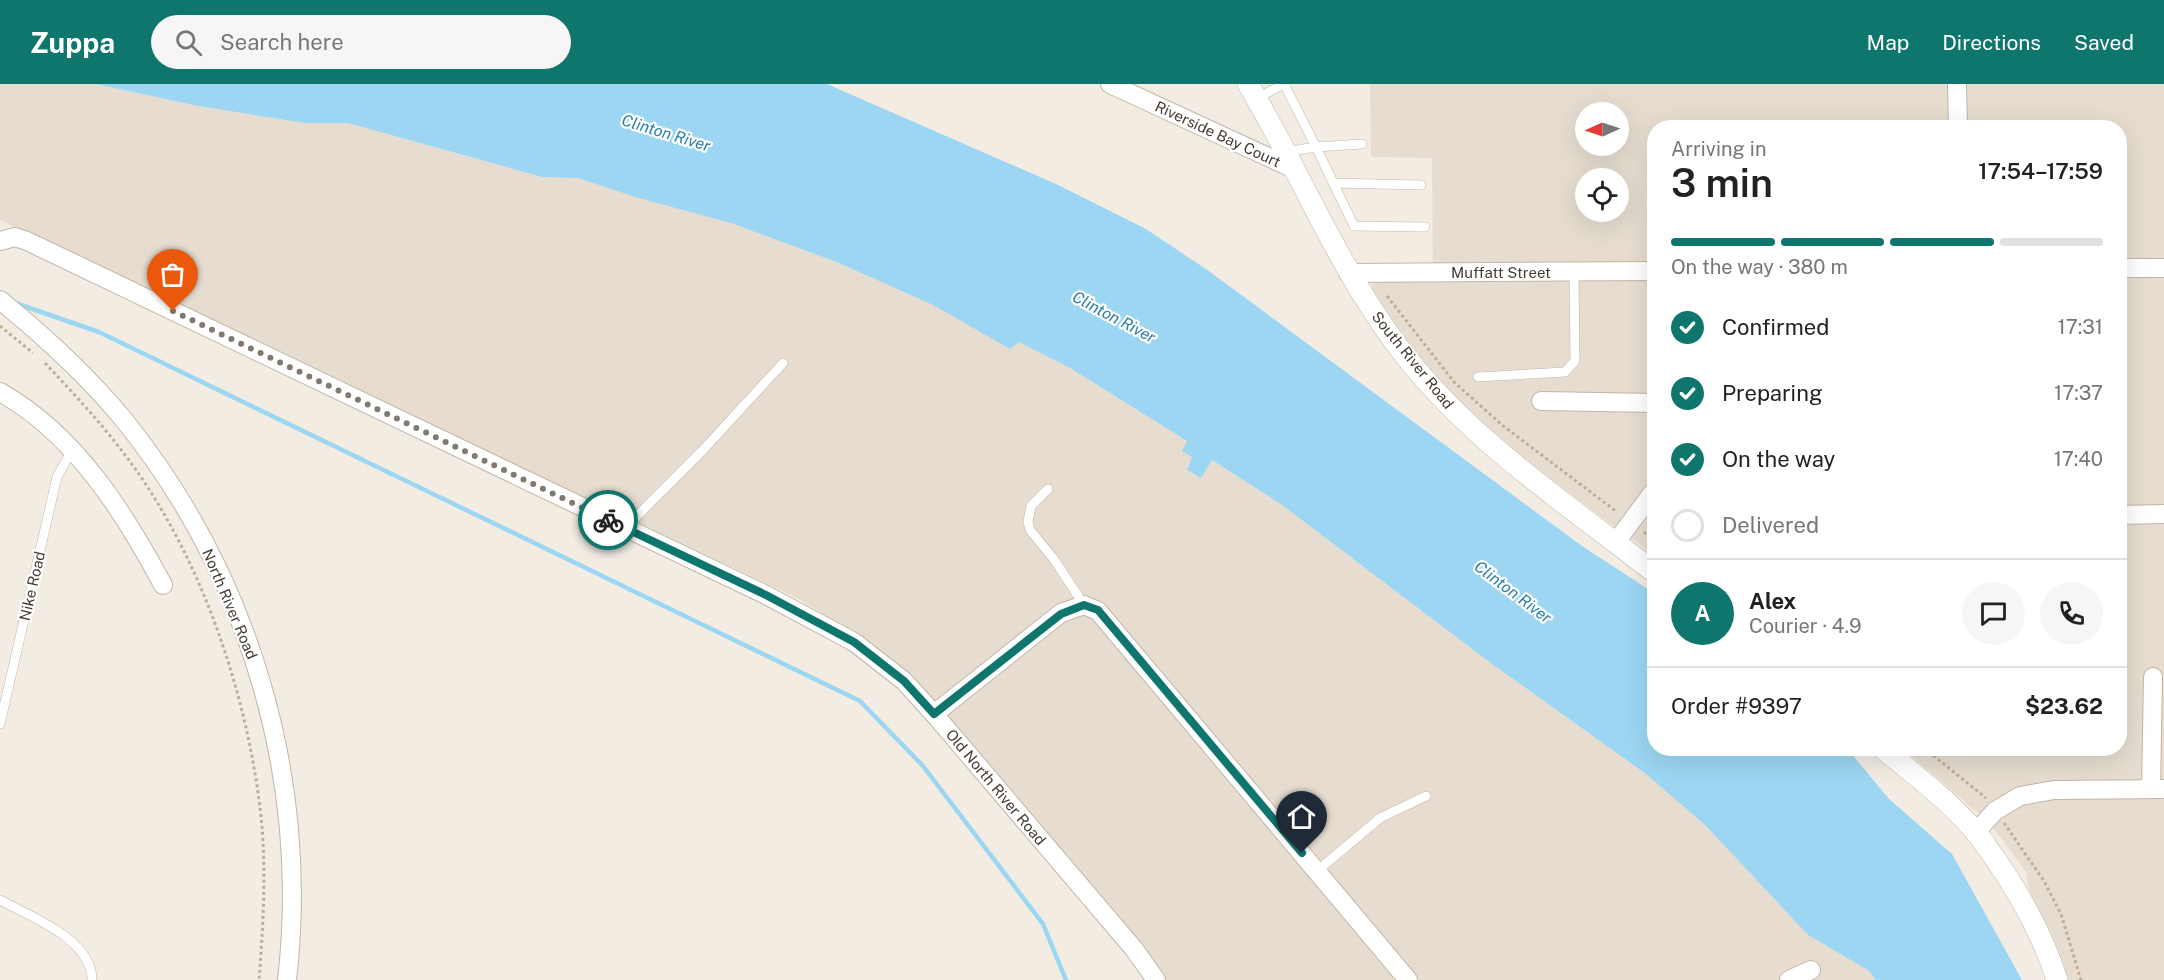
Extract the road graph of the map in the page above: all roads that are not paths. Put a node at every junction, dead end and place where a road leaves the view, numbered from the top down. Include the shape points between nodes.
1 (1110, 84) edge
2 (1957, 84) edge
3 (1252, 91) edge
4 (1958, 120) edge
5 (1362, 144) dead end
6 (1316, 147) junction
7 (1289, 161) junction
8 (1333, 183) junction
9 (1421, 185) dead end
10 (1425, 228) dead end
11 (0, 241) edge
12 (2127, 268) edge
13 (2164, 268) edge
14 (1574, 272) junction
15 (1647, 272) edge
16 (1348, 273) junction
17 (0, 300) edge
18 (783, 363) dead end
19 (1478, 376) dead end
20 (0, 392) edge
21 (1541, 401) dead end
22 (1647, 403) edge
23 (72, 450) junction
24 (1048, 489) dead end
25 (1647, 501) edge
26 (2164, 514) edge
27 (2127, 515) edge
28 (625, 528) junction
29 (1616, 542) junction
30 (1647, 566) edge
31 (164, 585) dead end
32 (1084, 605) junction
33 (2153, 677) dead end
34 (934, 714) junction
35 (0, 724) edge
36 (1892, 756) edge
37 (2158, 789) edge
38 (1426, 796) dead end
39 (1976, 832) junction
40 (1317, 871) junction
41 (0, 900) edge
42 (1811, 970) dead end
43 (92, 980) edge
44 (286, 980) edge
45 (1156, 980) edge
46 (1408, 980) edge
47 (1789, 980) edge
48 (2057, 980) edge

1 - 7 street, Riverside Bay Court
2 - 4 street
3 - 6 lane via 1284,84
3 - 7 street, South River Road
5 - 6 lane
6 - 7 lane
6 - 8 lane
7 - 16 street, South River Road
8 - 9 lane
8 - 10 lane via 1354,226
11 - 28 street, Old North River Road via 15,237 27,241
12 - 13 street
14 - 15 street, Muffatt Street
14 - 16 street, Muffatt Street
14 - 19 lane via 1575,361 1565,372
16 - 29 street, South River Road via 1397,346 1456,414
17 - 44 street, North River Road via 82,374 123,419 177,496 230,597 259,676 280,760 291,850
18 - 28 lane via 681,474
20 - 23 street via 35,416
21 - 22 street
23 - 31 street via 113,502
23 - 35 lane, Nike Road via 57,477
24 - 32 lane via 1031,506 1030,530
25 - 29 street
26 - 27 street
28 - 34 street, Old North River Road via 854,642 904,681
29 - 30 street, South River Road
32 - 34 street via 1061,614
32 - 40 street via 1103,615
33 - 37 street
34 - 45 street, Old North River Road
36 - 39 street
37 - 39 street via 2054,790 2020,796 1995,811
38 - 40 lane via 1380,818
39 - 48 street via 2031,914
40 - 46 street
41 - 43 lane via 58,931 83,951
42 - 47 street

